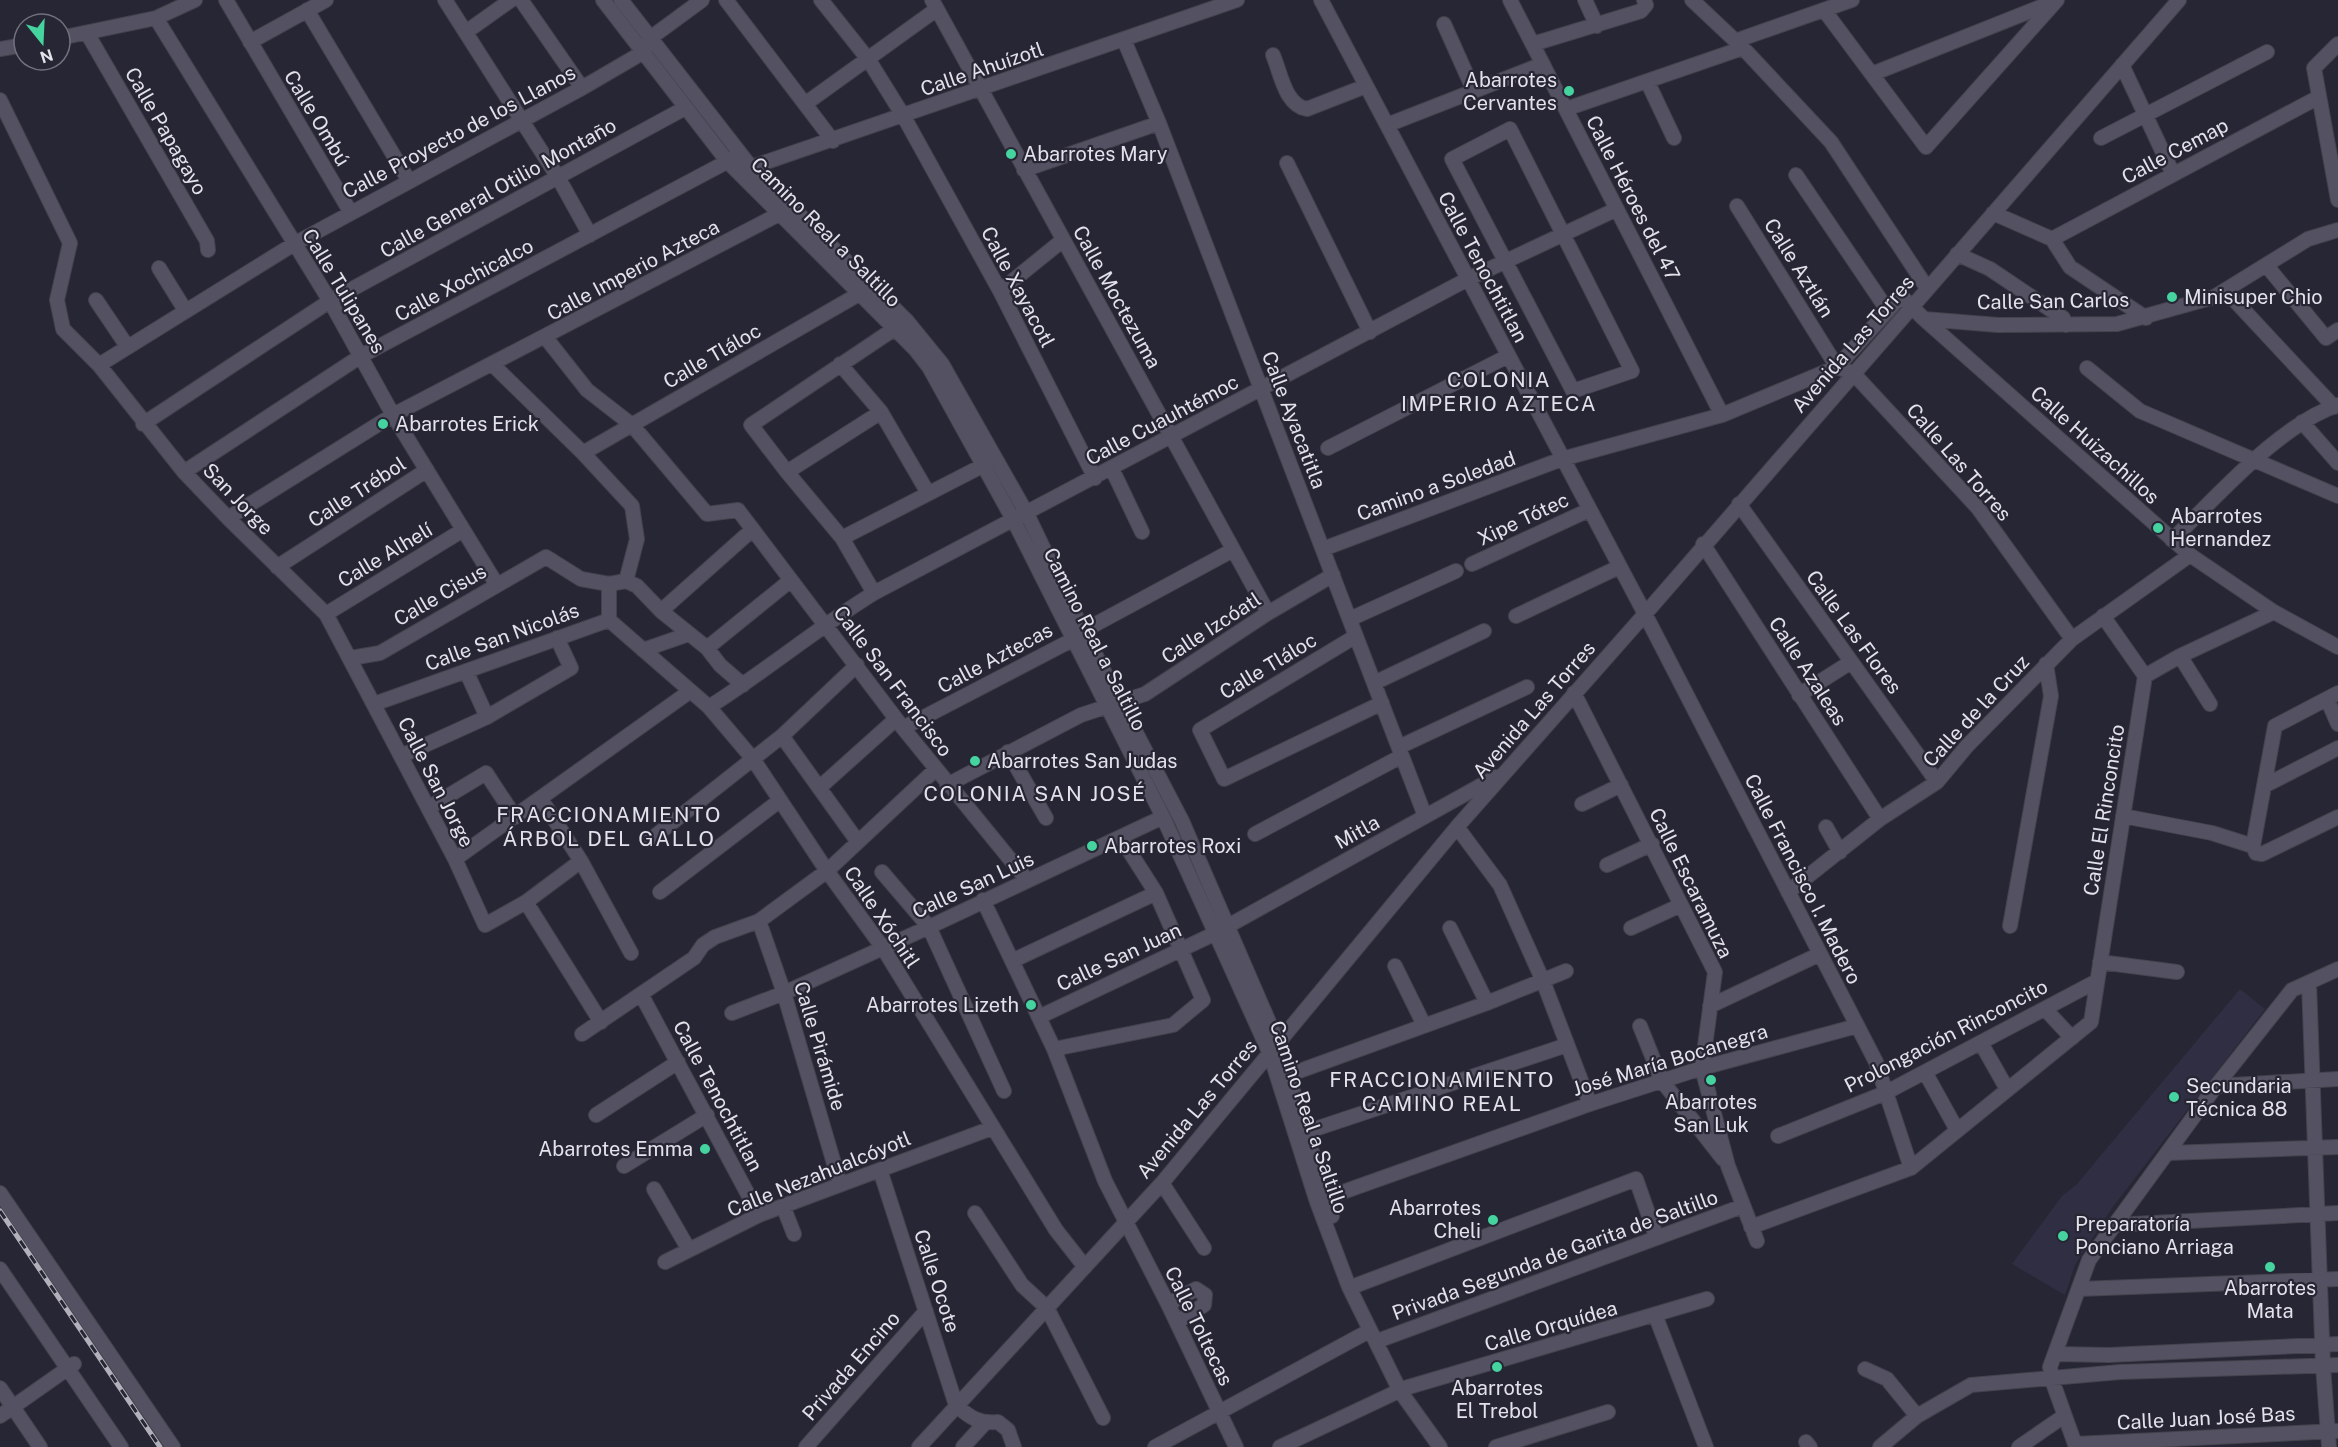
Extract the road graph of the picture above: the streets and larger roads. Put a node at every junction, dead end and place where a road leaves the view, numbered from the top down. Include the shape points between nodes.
1 (195, 0) edge
2 (226, 0) edge
3 (326, 0) edge
4 (445, 0) edge
5 (511, 0) edge
6 (521, 0) edge
7 (603, 0) edge
8 (621, 0) edge
9 (702, 0) edge
10 (726, 0) edge
11 (821, 0) edge
12 (1237, 0) edge
13 (1321, 0) edge
14 (1510, 0) edge
15 (1585, 0) edge
16 (1644, 0) edge
17 (1692, 0) edge
18 (1852, 0) edge
19 (2058, 0) edge
20 (2179, 0) edge
21 (934, 5) edge
22 (2166, 6) edge
23 (307, 10) junction
24 (1824, 10) junction
25 (156, 18) junction
26 (1444, 24) dead end
27 (1597, 26) junction
28 (466, 32) junction
29 (87, 33) junction
30 (72, 36) edge
31 (649, 39) junction
32 (1124, 40) junction
33 (250, 42) junction
34 (1533, 44) junction
35 (1739, 44) junction
36 (2338, 44) edge
37 (2267, 52) dead end
38 (642, 53) junction
39 (1273, 55) dead end
40 (868, 59) junction
41 (1543, 64) junction
42 (2122, 65) junction
43 (1872, 74) junction
44 (1648, 82) junction
45 (1366, 86) junction
46 (582, 88) junction
47 (981, 90) junction
48 (1474, 91) junction
49 (2318, 98) junction
50 (0, 100) edge
51 (805, 104) junction
52 (685, 108) junction
53 (1566, 109) junction
54 (2145, 116) junction
55 (904, 117) junction
56 (523, 120) junction
57 (1159, 123) junction
58 (1387, 125) junction
59 (1674, 138) dead end
60 (2101, 138) dead end
61 (833, 141) junction
62 (2332, 148) edge
63 (734, 158) junction
64 (1287, 163) dead end
65 (744, 170) junction
66 (1024, 170) junction
67 (2173, 174) junction
68 (1796, 175) dead end
69 (559, 179) junction
70 (409, 181) junction
71 (2338, 200) edge
72 (1737, 206) dead end
73 (1617, 209) junction
74 (786, 211) junction
75 (351, 213) junction
76 (1993, 213) junction
77 (2338, 230) edge
78 (1565, 234) junction
79 (590, 235) junction
80 (2052, 239) junction
81 (1063, 240) junction
82 (294, 244) junction
83 (208, 250) dead end
84 (1957, 254) junction
85 (1505, 262) junction
86 (2266, 265) junction
87 (159, 268) dead end
88 (1468, 279) junction
89 (1923, 282) junction
90 (2226, 290) junction
91 (1000, 291) junction
92 (859, 294) junction
93 (96, 300) dead end
94 (330, 301) junction
95 (1906, 301) junction
96 (185, 310) junction
97 (1888, 311) junction
98 (2146, 318) junction
99 (1924, 319) junction
100 (2066, 324) junction
101 (901, 325) junction
102 (2338, 330) edge
103 (1370, 332) junction
104 (546, 338) junction
105 (127, 346) junction
106 (361, 356) junction
107 (1508, 356) junction
108 (492, 364) junction
109 (840, 364) junction
110 (99, 365) junction
111 (1837, 367) junction
112 (2087, 368) dead end
113 (1853, 373) junction
114 (1262, 390) junction
115 (2336, 406) edge
116 (881, 412) junction
117 (393, 415) junction
118 (1722, 415) junction
119 (2302, 422) junction
120 (143, 424) junction
121 (632, 425) junction
122 (1171, 437) junction
123 (1328, 448) dead end
124 (583, 453) junction
125 (1562, 459) junction
126 (2257, 459) junction
127 (2338, 463) edge
128 (984, 465) junction
129 (1112, 469) junction
130 (427, 470) junction
131 (184, 472) junction
132 (787, 472) junction
133 (1095, 478) junction
134 (928, 493) junction
135 (2338, 496) edge
136 (1739, 504) junction
137 (1589, 510) junction
138 (1027, 514) junction
139 (228, 519) junction
140 (1014, 521) junction
141 (463, 530) junction
142 (752, 530) junction
143 (1142, 532) dead end
144 (842, 538) junction
145 (2172, 540) junction
146 (1703, 544) junction
147 (1323, 549) junction
148 (1233, 550) junction
149 (2190, 555) junction
150 (1473, 564) dead end
151 (277, 567) junction
152 (1619, 567) junction
153 (1456, 571) dead end
154 (1333, 575) junction
155 (791, 580) junction
156 (626, 581) junction
157 (609, 584) junction
158 (497, 585) junction
159 (874, 593) junction
160 (661, 611) junction
161 (2274, 612) junction
162 (1268, 613) junction
163 (327, 614) junction
164 (1645, 614) junction
165 (1516, 616) dead end
166 (2103, 616) junction
167 (1350, 619) junction
168 (609, 620) junction
169 (825, 623) junction
170 (1484, 631) dead end
171 (689, 634) junction
172 (1078, 635) junction
173 (1356, 636) junction
174 (557, 638) junction
175 (2072, 639) junction
176 (2338, 647) edge
177 (707, 648) junction
178 (643, 650) junction
179 (2180, 656) junction
180 (351, 658) junction
181 (1851, 662) junction
182 (2046, 664) junction
183 (856, 665) junction
184 (466, 671) junction
185 (2145, 676) junction
186 (1374, 683) junction
187 (743, 685) junction
188 (1527, 687) dead end
189 (689, 692) junction
190 (1574, 693) junction
191 (1799, 695) junction
192 (2332, 696) edge
193 (1382, 703) junction
194 (374, 704) junction
195 (2210, 704) dead end
196 (1114, 705) junction
197 (709, 707) junction
198 (487, 717) junction
199 (899, 723) junction
200 (2338, 724) edge
201 (783, 736) junction
202 (2338, 748) edge
203 (1008, 752) junction
204 (1400, 752) junction
205 (401, 756) junction
206 (753, 759) junction
207 (935, 770) junction
208 (1504, 772) junction
209 (1937, 782) junction
210 (947, 785) junction
211 (1621, 785) junction
212 (2264, 786) junction
213 (819, 788) junction
214 (542, 799) junction
215 (779, 801) junction
216 (1582, 804) dead end
217 (428, 808) junction
218 (1425, 816) junction
219 (2123, 816) junction
220 (515, 817) junction
221 (1163, 817) junction
222 (2338, 817) edge
223 (1046, 819) dead end
224 (1880, 819) junction
225 (1457, 827) junction
226 (1826, 827) dead end
227 (1255, 834) dead end
228 (1121, 838) junction
229 (650, 840) dead end
230 (858, 842) junction
231 (1652, 844) junction
232 (2253, 846) junction
233 (1840, 852) junction
234 (454, 859) junction
235 (581, 861) junction
236 (1607, 865) dead end
237 (827, 871) junction
238 (882, 872) dead end
239 (1027, 880) junction
240 (660, 892) dead end
241 (1788, 892) junction
242 (1156, 893) junction
243 (983, 900) junction
244 (526, 902) junction
245 (1681, 905) junction
246 (759, 921) junction
247 (2010, 926) dead end
248 (929, 927) junction
249 (1450, 928) dead end
250 (1631, 928) dead end
251 (1222, 929) junction
252 (882, 948) junction
253 (1181, 950) junction
254 (631, 953) dead end
255 (1820, 954) junction
256 (1012, 961) junction
257 (2100, 962) junction
258 (1395, 966) dead end
259 (2338, 969) edge
260 (1566, 971) dead end
261 (2177, 972) dead end
262 (1543, 981) junction
263 (2097, 981) junction
264 (2309, 983) junction
265 (784, 993) junction
266 (642, 996) junction
267 (1486, 1003) junction
268 (1710, 1006) junction
269 (2045, 1009) junction
270 (732, 1013) dead end
271 (1039, 1017) junction
272 (602, 1022) junction
273 (1424, 1025) junction
274 (1640, 1026) dead end
275 (1857, 1026) junction
276 (582, 1034) dead end
277 (2072, 1038) junction
278 (1981, 1043) junction
279 (1567, 1045) junction
280 (1274, 1048) junction
281 (1054, 1049) junction
282 (678, 1062) junction
283 (1702, 1068) junction
284 (1925, 1072) junction
285 (1283, 1077) junction
286 (2314, 1079) junction
287 (2338, 1079) edge
288 (1662, 1081) junction
289 (2216, 1086) junction
290 (2007, 1089) junction
291 (1004, 1091) dead end
292 (1885, 1093) junction
293 (1590, 1104) junction
294 (596, 1115) dead end
295 (707, 1115) junction
296 (992, 1128) junction
297 (1957, 1130) junction
298 (1306, 1132) junction
299 (1778, 1136) dead end
300 (2317, 1147) junction
301 (2338, 1147) edge
302 (2168, 1153) junction
303 (624, 1166) dead end
304 (1728, 1166) junction
305 (1911, 1168) junction
306 (880, 1170) junction
307 (1161, 1183) junction
308 (840, 1184) junction
309 (654, 1188) dead end
310 (0, 1193) edge
311 (1326, 1198) junction
312 (783, 1206) junction
313 (1743, 1206) junction
314 (975, 1213) dead end
315 (2317, 1213) junction
316 (2338, 1213) edge
317 (759, 1215) junction
318 (1125, 1224) junction
319 (2115, 1225) junction
320 (1751, 1227) junction
321 (794, 1234) dead end
322 (1656, 1236) junction
323 (1757, 1241) dead end
324 (1204, 1248) dead end
325 (689, 1250) junction
326 (664, 1262) dead end
327 (1085, 1267) junction
328 (0, 1269) edge
329 (2338, 1278) edge
330 (2320, 1279) junction
331 (1357, 1285) junction
332 (2079, 1289) junction
333 (1707, 1299) dead end
334 (1168, 1304) junction
335 (1047, 1308) junction
336 (926, 1311) junction
337 (1656, 1317) junction
338 (1177, 1322) junction
339 (1375, 1335) junction
340 (2322, 1344) junction
341 (2338, 1344) edge
342 (2055, 1354) junction
343 (2109, 1355) junction
344 (2338, 1365) edge
345 (71, 1366) junction
346 (2323, 1366) junction
347 (1865, 1369) dead end
348 (2120, 1372) junction
349 (2052, 1380) junction
350 (0, 1388) edge
351 (1402, 1390) junction
352 (956, 1405) junction
353 (13, 1407) junction
354 (1608, 1412) dead end
355 (1219, 1413) junction
356 (0, 1416) edge
357 (1917, 1416) junction
358 (2064, 1416) junction
359 (1102, 1418) dead end
360 (984, 1424) junction
361 (2333, 1431) edge
362 (2076, 1446) edge
363 (40, 1447) edge
364 (121, 1447) edge
365 (172, 1447) edge
366 (806, 1447) edge
367 (919, 1447) edge
368 (963, 1447) edge
369 (1014, 1447) edge
370 (1155, 1447) edge
371 (1236, 1447) edge
372 (1280, 1447) edge
373 (1440, 1447) edge
374 (1447, 1447) edge
375 (1496, 1447) edge
376 (1706, 1447) edge
377 (1880, 1447) edge
378 (2019, 1447) edge
379 (2330, 1447) edge

1 - 25 street
2 - 33 street, Calle Ombú
3 - 23 street
4 - 28 street
5 - 28 street
6 - 46 street
7 - 38 street, Camino Real a Saltillo
8 - 31 street, Camino Real a Saltillo
9 - 31 street
10 - 51 street
11 - 40 street, Calle Xayacotl
12 - 32 street, Calle Ahuízotl
13 - 45 street, Calle Tenochtitlan
14 - 34 street, Calle Héroes del 47
15 - 27 street
16 - 27 street via 1646,5 1641,11
17 - 35 street
18 - 24 street
19 - 43 street
19 - 43 street via 1926,147
20 - 22 street, Avenida Las Torres
21 - 40 street
21 - 47 street, Calle Moctezuma
22 - 42 street, Avenida Las Torres
23 - 33 street
23 - 70 street
24 - 35 street
24 - 43 street
25 - 29 street
25 - 82 street, Calle Tulipanes
26 - 48 street
27 - 34 street
28 - 56 street
29 - 30 street
29 - 83 street, Calle Papagayo via 207,241
31 - 38 street
31 - 63 street, Camino Real a Saltillo
32 - 47 street, Calle Ahuízotl
32 - 57 street, Calle Ayacatitla
33 - 75 street, Calle Ombú
34 - 41 street, Calle Héroes del 47
35 - 44 street
35 - 89 street via 1831,142
36 - 49 street via 2314,68
37 - 54 street
38 - 46 street, Calle Proyecto de los Llanos
38 - 52 street, Camino Real a Saltillo
39 - 45 street via 1290,99 1298,107 1307,109
40 - 51 street
40 - 55 street, Calle Xayacotl
41 - 48 street
41 - 53 street, Calle Héroes del 47
42 - 54 street
42 - 76 street, Avenida Las Torres
44 - 53 street
44 - 59 street
45 - 58 street, Calle Tenochtitlan
46 - 56 street, Calle Proyecto de los Llanos
47 - 55 street, Calle Ahuízotl
47 - 66 street, Calle Moctezuma
48 - 58 street
49 - 62 street
49 - 67 street, Calle Cemap
50 - 110 street via 70,243 57,300 63,329
51 - 61 street
52 - 63 street, Camino Real a Saltillo
52 - 69 street, Calle General Otilio Montaño
53 - 73 street, Calle Héroes del 47
54 - 60 street
54 - 67 street
55 - 61 street, Calle Ahuízotl
55 - 91 street, Calle Xayacotl
56 - 69 street
56 - 70 street, Calle Proyecto de los Llanos
57 - 66 street
57 - 114 street, Calle Ayacatitla
58 - 88 street, Calle Tenochtitlan
61 - 65 street, Calle Ahuízotl
62 - 71 street
63 - 65 street, Camino Real a Saltillo
63 - 79 street, Calle Xochicalco
64 - 103 street
65 - 74 street, Camino Real a Saltillo
66 - 81 street, Calle Moctezuma
67 - 80 street, Calle Cemap
68 - 97 street
69 - 79 street
69 - 94 street, Calle General Otilio Montaño
70 - 75 street, Calle Proyecto de los Llanos
72 - 111 street, Calle Aztlán
73 - 78 street, Calle Cuauhtémoc
73 - 118 street, Calle Héroes del 47
74 - 92 street, Camino Real a Saltillo
74 - 101 street, Camino Real a Saltillo
74 - 104 street, Calle Imperio Azteca
75 - 82 street, Calle Proyecto de los Llanos
76 - 80 street
76 - 84 street, Avenida Las Torres
77 - 86 street, Calle San Carlos via 2308,240
78 - 85 street, Calle Cuauhtémoc
78 - 85 street via 1510,129 1452,159
78 - 85 street via 1632,371 1573,391
79 - 106 street, Calle Xochicalco
80 - 98 street via 2070,267
81 - 91 street
81 - 122 street, Calle Moctezuma
82 - 94 street, Calle Tulipanes
82 - 96 street, Calle Proyecto de los Llanos
84 - 89 street, Avenida Las Torres
84 - 100 street via 1990,269 2063,318
85 - 88 street, Calle Cuauhtémoc
86 - 90 street, Calle San Carlos
86 - 102 street via 2326,338
87 - 96 street
88 - 103 street, Calle Cuauhtémoc
88 - 107 street, Calle Tenochtitlan
89 - 95 street, Avenida Las Torres
90 - 98 street, Calle San Carlos
90 - 115 street
91 - 133 street, Calle Xayacotl
92 - 101 street, Camino Real a Saltillo
92 - 121 street, Calle Tláloc
93 - 105 street
94 - 106 street, Calle Tulipanes
94 - 120 street, Calle General Otilio Montaño
95 - 97 street
95 - 99 street
95 - 113 street, Avenida Las Torres
96 - 105 street, Calle Proyecto de los Llanos
97 - 111 street
98 - 100 street, Calle San Carlos via 2116,324
99 - 100 street, Calle San Carlos via 1998,325
99 - 145 street, Calle Huizachillos
101 - 109 street
101 - 128 street, Camino Real a Saltillo
101 - 138 street, Camino Real a Saltillo via 942,364
103 - 114 street, Calle Cuauhtémoc
104 - 108 street, Calle Imperio Azteca
104 - 121 street via 587,390
105 - 110 street, Calle Proyecto de los Llanos
106 - 117 street, Calle Tulipanes
106 - 131 street, Calle Xochicalco
107 - 123 street
107 - 125 street, Calle Tenochtitlan
108 - 117 street, Calle Imperio Azteca
108 - 124 street
109 - 116 street
109 - 132 street via 751,425
110 - 120 street, San Jorge
111 - 113 street
111 - 118 street
112 - 126 street via 2140,411
113 - 136 street, Avenida Las Torres
113 - 175 street, Calle Las Torres via 1978,508
114 - 122 street, Calle Cuauhtémoc
114 - 147 street, Calle Ayacatitla
115 - 119 street
116 - 132 street
116 - 134 street
117 - 130 street, Calle Tulipanes
117 - 139 street, Calle Imperio Azteca
118 - 125 street
119 - 126 street
119 - 127 street
120 - 131 street, San Jorge
121 - 124 street, Calle Tláloc
121 - 142 street, Calle San Francisco via 707,514 738,510
122 - 129 street, Calle Cuauhtémoc
122 - 148 street, Calle Moctezuma
124 - 156 street via 635,514 637,539
125 - 137 street, Calle Tenochtitlan
125 - 147 street, Camino a Soledad
126 - 135 street
126 - 145 street
128 - 134 street
128 - 140 street, Camino Real a Saltillo
129 - 133 street, Calle Cuauhtémoc
129 - 143 street
130 - 141 street, Calle Tulipanes
130 - 151 street, Calle Trébol
131 - 139 street, San Jorge
132 - 144 street
133 - 138 street, Calle Cuauhtémoc
134 - 144 street
136 - 146 street, Avenida Las Torres
136 - 181 street, Calle Las Flores
137 - 150 street, Xipe Tótec
137 - 152 street, Calle Tenochtitlan
138 - 140 street, Calle Cuauhtémoc
138 - 172 street, Camino Real a Saltillo
139 - 151 street, San Jorge
140 - 159 street, Calle Cuauhtémoc
140 - 172 street, Camino Real a Saltillo
141 - 158 street, Calle Tulipanes
141 - 163 street, Calle Alhelí
142 - 155 street, Calle San Francisco
142 - 160 street
144 - 159 street
145 - 149 street, Calle Huizachillos
146 - 164 street, Avenida Las Torres
146 - 191 street, Calle Azaleas
147 - 154 street, Calle Ayacatitla
148 - 162 street, Calle Moctezuma
148 - 172 street, Calle Aztecas
149 - 161 street, Calle Huizachillos
149 - 166 street, Calle de la Cruz
151 - 163 street, San Jorge
152 - 164 street, Calle Tenochtitlan
152 - 165 street
153 - 167 street
154 - 162 street, Calle Izcóatl
154 - 167 street, Calle Ayacatitla
155 - 169 street, Calle San Francisco
155 - 177 street
156 - 157 street
156 - 160 street via 637,586
157 - 158 street, Calle Cisus via 581,579 546,557
157 - 168 street, Calle San Nicolás
158 - 180 street, Calle Cisus via 380,653
159 - 169 street, Calle Cuauhtémoc
160 - 171 street
161 - 176 street, Calle Huizachillos
161 - 179 street
162 - 196 street, Calle Izcóatl via 1145,694
163 - 180 street, San Jorge
164 - 190 street, Avenida Las Torres
164 - 241 street, Calle Francisco I. Madero
166 - 175 street, Calle de la Cruz
166 - 185 street
167 - 173 street, Calle Ayacatitla
168 - 174 street, Calle San Nicolás
168 - 178 street, Calle Xóchitl
169 - 183 street, Calle San Francisco
169 - 187 street, Calle Cuauhtémoc
170 - 186 street
171 - 177 street
171 - 178 street
172 - 196 street, Camino Real a Saltillo
172 - 199 street, Calle Aztecas
173 - 186 street, Calle Ayacatitla
173 - 193 street, Calle Tláloc via 1200,730 1224,780
174 - 184 street, Calle San Nicolás
174 - 198 street via 571,668
175 - 182 street, Calle de la Cruz
177 - 187 street
178 - 189 street, Calle Xóchitl
179 - 185 street
179 - 195 street
180 - 194 street, Calle San Jorge
181 - 191 street
181 - 209 street, Calle Las Flores
182 - 209 street, Calle de la Cruz
182 - 247 street via 2051,696
183 - 199 street, Calle San Francisco
183 - 201 street
184 - 194 street, Calle San Nicolás
184 - 198 street
185 - 219 street, Calle El Rinconcito
186 - 193 street, Calle Ayacatitla
187 - 197 street, Calle Cuauhtémoc
188 - 204 street
189 - 197 street, Calle Xóchitl
189 - 214 street
190 - 208 street, Avenida Las Torres
190 - 211 street, Calle Escaramuza
191 - 224 street, Calle Azaleas
192 - 200 street
192 - 212 street via 2276,726
193 - 204 street, Calle Ayacatitla
194 - 205 street, Calle San Jorge
196 - 203 street, Calle Izcóatl via 1081,715
196 - 221 street, Camino Real a Saltillo
196 - 251 street, Camino Real a Saltillo via 1182,821
197 - 206 street, Calle Xóchitl
198 - 205 street
199 - 207 street, Calle San Francisco
199 - 213 street, Calle Aztecas
201 - 206 street
201 - 213 street
202 - 212 street
203 - 210 street, Calle Izcóatl
203 - 223 street
204 - 218 street, Calle Ayacatitla
204 - 227 street
205 - 217 street, Calle San Jorge
206 - 215 street, Calle Xóchitl
206 - 229 street
207 - 210 street, Calle San Francisco
207 - 230 street
208 - 218 street, Mitla
208 - 225 street, Avenida Las Torres
209 - 224 street, Calle de la Cruz
210 - 239 street, Calle San Francisco
211 - 216 street
211 - 231 street, Calle Escaramuza
212 - 232 street
213 - 230 street
214 - 220 street
214 - 235 street
215 - 237 street, Calle Xóchitl
215 - 240 street
217 - 220 street via 486,773
217 - 234 street, Calle San Jorge
218 - 251 street, Mitla
219 - 232 street via 2212,833
219 - 257 street, Calle El Rinconcito
220 - 234 street
221 - 228 street, Calle San Luis
221 - 251 street, Camino Real a Saltillo
222 - 232 street via 2262,854 2256,853
224 - 233 street, Calle de la Cruz
225 - 262 street via 1500,885
225 - 280 street, Avenida Las Torres
226 - 233 street
228 - 239 street, Calle San Luis
228 - 242 street
230 - 237 street
231 - 236 street
231 - 245 street, Calle Escaramuza
233 - 241 street, Calle de la Cruz
234 - 244 street, Calle San Jorge via 485,925
235 - 244 street
235 - 254 street
237 - 246 street
237 - 252 street, Calle Xóchitl
238 - 248 street
239 - 243 street, Calle San Luis
241 - 255 street, Calle Francisco I. Madero
242 - 253 street
242 - 256 street
243 - 248 street, Calle San Luis
243 - 256 street, Calle Toltecas
244 - 272 street
245 - 250 street
245 - 268 street, Calle Escaramuza via 1714,972
246 - 265 street, Calle Pirámide
246 - 266 street via 715,937 694,958
248 - 252 street, Calle San Luis
248 - 291 street
249 - 267 street
251 - 253 street, Calle San Juan
251 - 280 street, Camino Real a Saltillo
252 - 265 street, Calle San Luis
252 - 296 street, Calle Xóchitl
253 - 271 street, Calle San Juan
253 - 281 street via 1203,1000 1173,1025
255 - 268 street
255 - 275 street, Calle Francisco I. Madero
256 - 271 street, Calle Toltecas
257 - 261 street
257 - 263 street, Calle El Rinconcito
258 - 273 street
259 - 264 street
260 - 262 street
262 - 267 street
262 - 279 street
263 - 269 street, Prolongación Rinconcito
263 - 277 street, Calle El Rinconcito via 2091,1022
264 - 286 street
264 - 289 street via 2292,990
265 - 270 street, Calle San Luis
265 - 308 street, Calle Pirámide
266 - 272 street
266 - 282 street, Calle Tenochtitlan
267 - 273 street
268 - 283 street, Calle Escaramuza
269 - 277 street
269 - 278 street, Prolongación Rinconcito
271 - 281 street, Calle Toltecas
272 - 276 street
273 - 285 street
274 - 288 street
275 - 283 street, José María Bocanegra
275 - 292 street, Calle Francisco I. Madero
277 - 290 street
278 - 284 street, Prolongación Rinconcito
278 - 290 street
279 - 293 street
279 - 298 street
280 - 285 street, Camino Real a Saltillo
280 - 307 street, Avenida Las Torres
281 - 318 street, Calle Toltecas
282 - 294 street
282 - 295 street, Calle Tenochtitlan
283 - 288 street, José María Bocanegra
283 - 304 street, Calle Escaramuza
284 - 292 street, Prolongación Rinconcito
284 - 297 street
285 - 298 street, Camino Real a Saltillo
285 - 339 street, Camino Real a Saltillo via 1317,1202 1349,1287
286 - 287 street
286 - 289 street
286 - 300 street
288 - 293 street, José María Bocanegra
288 - 304 street
289 - 302 street
290 - 297 street
292 - 299 street, Prolongación Rinconcito
292 - 305 street, Calle Francisco I. Madero
293 - 311 street, José María Bocanegra
295 - 303 street
295 - 317 street, Calle Tenochtitlan
296 - 306 street, Calle Nezahualcóyotl
296 - 327 street, Calle Xóchitl via 1056,1230
297 - 305 street
298 - 311 street, Camino Real a Saltillo
300 - 301 street
300 - 302 street
300 - 315 street
302 - 319 street
304 - 313 street, Calle Escaramuza
305 - 320 street
306 - 308 street, Calle Nezahualcóyotl
306 - 336 street, Calle Ocote
307 - 318 street, Avenida Las Torres
307 - 324 street
308 - 312 street, Calle Nezahualcóyotl
309 - 325 street
310 - 365 street
311 - 331 street, Camino Real a Saltillo
312 - 317 street, Calle Nezahualcóyotl
312 - 321 street
313 - 320 street, Calle Escaramuza
313 - 322 street, Privada Segunda de Garita de Saltillo
314 - 335 street via 1022,1285
315 - 316 street
315 - 319 street
315 - 330 street
317 - 325 street, Calle Nezahualcóyotl
318 - 327 street, Avenida Las Torres
318 - 334 street, Calle Toltecas
319 - 332 street via 2089,1260
320 - 323 street, Calle Escaramuza
322 - 331 street via 1636,1179
322 - 339 street, Privada Segunda de Garita de Saltillo
325 - 326 street, Calle Nezahualcóyotl
327 - 335 street, Avenida Las Torres
328 - 345 street
329 - 330 street
330 - 332 street
330 - 340 street
331 - 339 street, Camino Real a Saltillo
332 - 342 street
333 - 337 street, Calle Orquídea
334 - 338 street, Calle Toltecas
334 - 338 street via 1196,1290 1205,1295 1204,1305
335 - 352 street, Avenida Las Torres
335 - 359 street
336 - 352 street, Calle Ocote
336 - 366 street, Privada Encino
337 - 351 street, Calle Orquídea
337 - 376 street
338 - 355 street, Calle Toltecas
339 - 351 street, Camino Real a Saltillo
339 - 355 street, Privada Segunda de Garita de Saltillo
340 - 341 street
340 - 343 street
340 - 346 street
342 - 343 street
342 - 349 street via 2050,1367
343 - 348 street
344 - 346 street
345 - 353 street
345 - 364 street
346 - 348 street
346 - 361 street
347 - 357 street via 1887,1379
348 - 349 street
349 - 357 street via 1971,1385
349 - 358 street
350 - 353 street
351 - 372 street, Calle Orquídea
351 - 373 street, Camino Real a Saltillo
351 - 374 street, Camino Real a Saltillo
352 - 360 street
352 - 367 street, Avenida Las Torres
353 - 356 street
353 - 363 street
354 - 375 street
355 - 370 street, Privada Segunda de Garita de Saltillo
355 - 371 street, Calle Toltecas
357 - 377 street
358 - 362 street
358 - 378 street
360 - 368 street
360 - 369 street via 998,1422 1008,1430
361 - 362 street, Calle Juan José Bas
361 - 379 street

